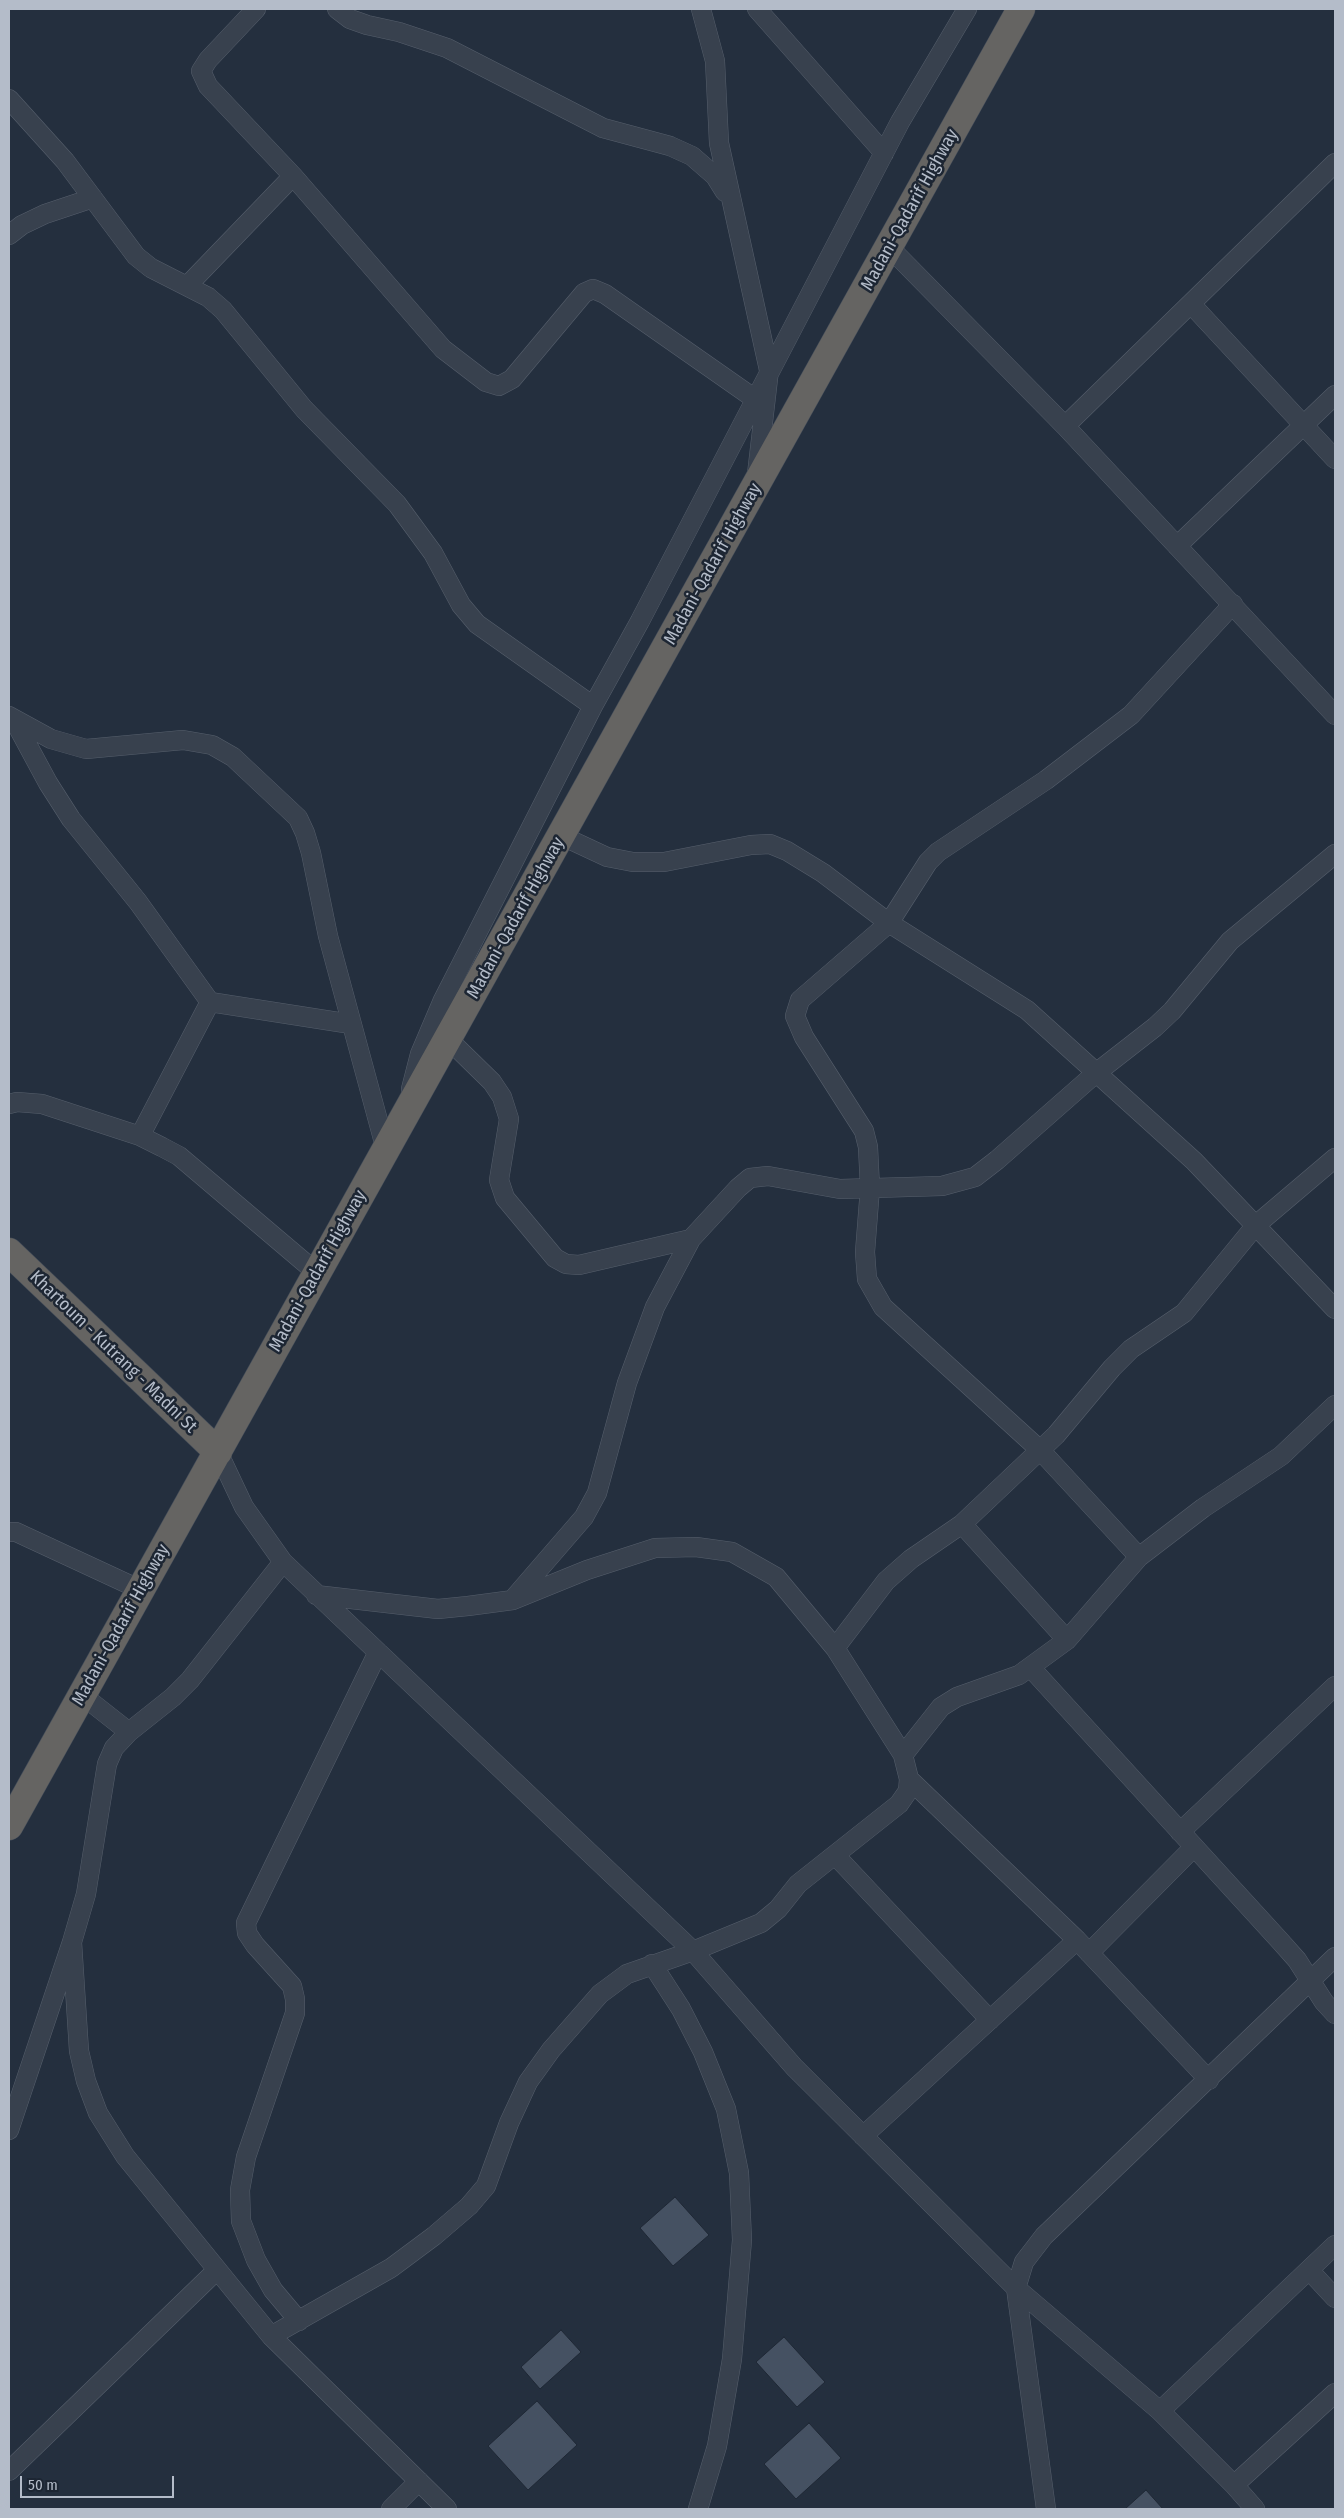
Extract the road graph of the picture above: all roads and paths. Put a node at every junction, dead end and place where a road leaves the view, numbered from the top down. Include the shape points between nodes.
1 (256, 9) edge
2 (337, 9) edge
3 (701, 9) edge
4 (757, 9) edge
5 (967, 9) edge
6 (1021, 9) edge
7 (9, 99) edge
8 (884, 153) junction
9 (1335, 163) edge
10 (293, 176) junction
11 (93, 198) junction
12 (730, 200) junction
13 (9, 235) edge
14 (890, 248) junction
15 (187, 286) junction
16 (1192, 304) junction
17 (770, 370) junction
18 (1335, 395) edge
19 (755, 399) junction
20 (1065, 426) junction
21 (1304, 426) junction
22 (1335, 459) edge
23 (755, 488) junction
24 (1177, 546) junction
25 (1233, 604) junction
26 (593, 706) junction
27 (1335, 715) edge
28 (12, 718) edge
29 (562, 836) junction
30 (1335, 854) edge
31 (889, 923) junction
32 (210, 1002) junction
33 (351, 1024) junction
34 (448, 1040) junction
35 (1096, 1073) junction
36 (9, 1104) edge
37 (404, 1119) junction
38 (140, 1136) junction
39 (386, 1150) junction
40 (1335, 1158) edge
41 (870, 1188) junction
42 (1256, 1225) junction
43 (691, 1239) junction
44 (9, 1252) edge
45 (317, 1273) junction
46 (1335, 1309) edge
47 (1335, 1405) edge
48 (1040, 1450) junction
49 (218, 1452) junction
50 (962, 1524) junction
51 (9, 1532) edge
52 (1139, 1557) junction
53 (283, 1562) junction
54 (141, 1590) junction
55 (316, 1595) junction
56 (513, 1600) junction
57 (1067, 1640) junction
58 (835, 1648) junction
59 (378, 1652) junction
60 (1031, 1668) junction
61 (1335, 1686) edge
62 (82, 1696) junction
63 (129, 1732) junction
64 (903, 1755) junction
65 (909, 1779) junction
66 (9, 1826) edge
67 (1180, 1832) junction
68 (1194, 1847) junction
69 (834, 1855) junction
70 (72, 1942) junction
71 (1083, 1947) junction
72 (693, 1952) junction
73 (1335, 1957) edge
74 (652, 1964) junction
75 (1310, 1982) junction
76 (1335, 2014) edge
77 (990, 2020) junction
78 (1209, 2080) junction
79 (9, 2130) edge
80 (863, 2136) junction
81 (1335, 2245) edge
82 (217, 2270) junction
83 (1309, 2270) junction
84 (1016, 2288) junction
85 (1335, 2298) edge
86 (299, 2321) junction
87 (272, 2336) junction
88 (1335, 2393) edge
89 (1160, 2411) junction
90 (9, 2470) edge
91 (419, 2482) junction
92 (1234, 2485) junction
93 (391, 2509) edge
94 (447, 2509) edge
95 (698, 2509) edge
96 (1046, 2509) edge
97 (1255, 2509) edge

1 - 10 street via 201,71 208,86
2 - 12 street via 350,19 447,48 603,128 670,146 692,156 715,176
3 - 12 street via 715,61 718,144
4 - 8 street
5 - 8 street
6 - 14 highway, Madani-Qadarif Highway
7 - 11 street via 44,136
8 - 17 street
9 - 16 street
10 - 15 street
10 - 19 street via 443,349 486,382 499,386 512,379 584,293 593,289 605,294
11 - 13 street via 45,214
11 - 15 street via 136,256 150,268
12 - 17 street
14 - 20 street
14 - 23 highway, Madani-Qadarif Highway
15 - 26 street via 223,310 304,409 397,504 434,553 461,605 477,624
16 - 20 street
16 - 21 street
17 - 19 street
17 - 23 street
18 - 21 street
19 - 26 street
20 - 24 street
21 - 22 street
21 - 24 street
23 - 29 highway, Madani-Qadarif Highway
24 - 25 street
25 - 27 street
25 - 31 street via 1130,715 1046,780 938,852 928,862
26 - 37 street via 443,1000 420,1054
28 - 32 street via 71,819 138,902
28 - 33 street via 50,739 86,749 183,740 212,745 233,757 298,818 305,833
29 - 31 street via 607,857 633,862 664,862 770,844 787,850 823,873
29 - 34 highway, Madani-Qadarif Highway
30 - 35 street via 1230,941 1155,1028
31 - 35 street via 1027,1010
31 - 41 street via 800,1000 795,1016 804,1037 864,1131
32 - 33 street
32 - 38 street
33 - 39 street
34 - 37 highway, Madani-Qadarif Highway
34 - 43 street via 492,1082 502,1097 509,1119 499,1180 505,1198 555,1258 566,1264 579,1265
35 - 41 street via 975,1177 942,1186
35 - 42 street via 1194,1161
36 - 38 street via 42,1104
37 - 39 highway, Madani-Qadarif Highway
38 - 45 street via 179,1156
39 - 45 highway, Madani-Qadarif Highway
40 - 42 street
41 - 43 street via 840,1188 768,1176 750,1178
41 - 48 street via 865,1252 867,1279 883,1306
42 - 46 street
42 - 48 street via 1184,1313 1132,1349 1112,1368
43 - 56 street via 655,1307 641,1344 597,1493 584,1517
44 - 49 highway, Khartoum - Kutrang - Madni St
45 - 49 highway, Madani-Qadarif Highway
47 - 52 street via 1281,1456 1202,1508
48 - 50 street
48 - 52 street
49 - 53 street via 244,1507
49 - 54 highway, Madani-Qadarif Highway
50 - 57 street
50 - 58 street via 910,1559 886,1580
51 - 54 street via 16,1532
52 - 57 street
53 - 55 street
53 - 63 street via 190,1680 174,1697
54 - 62 highway, Madani-Qadarif Highway
55 - 56 street via 438,1609
55 - 59 street
56 - 58 street via 587,1570 655,1548 696,1547 732,1552 776,1577
57 - 60 street
58 - 64 street
59 - 72 street
59 - 86 street via 246,1923 247,1933 255,1946 292,1986 295,2013 246,2157 240,2190 241,2221 256,2260 274,2290
60 - 64 street via 1019,1676 957,1697 942,1707
60 - 67 street
61 - 67 street
62 - 63 street
62 - 66 highway, Madani-Qadarif Highway
63 - 70 street via 114,1748 107,1764 86,1894
64 - 65 street
65 - 69 street via 908,1791 899,1804
65 - 71 street
67 - 68 street
68 - 71 street
68 - 75 street via 1282,1942
69 - 72 street via 798,1884 778,1909 761,1923
69 - 77 street
70 - 79 street
70 - 82 street via 79,2051 98,2113 125,2156
71 - 77 street
71 - 78 street
72 - 74 street
72 - 80 street via 794,2067
73 - 75 street
74 - 86 street via 628,1974 600,1994 551,2050 528,2082 486,2186 469,2206 391,2268
74 - 95 street via 681,2009 703,2052 726,2109 740,2173 742,2240 732,2359 717,2446
75 - 76 street
75 - 78 street
77 - 80 street
78 - 84 street via 1044,2236 1024,2262
80 - 84 street
81 - 83 street
82 - 87 street
82 - 90 street
83 - 85 street
83 - 89 street
84 - 89 street
84 - 96 street
86 - 87 street
87 - 91 street
88 - 92 street
89 - 92 street
91 - 93 street
91 - 94 street
92 - 97 street

